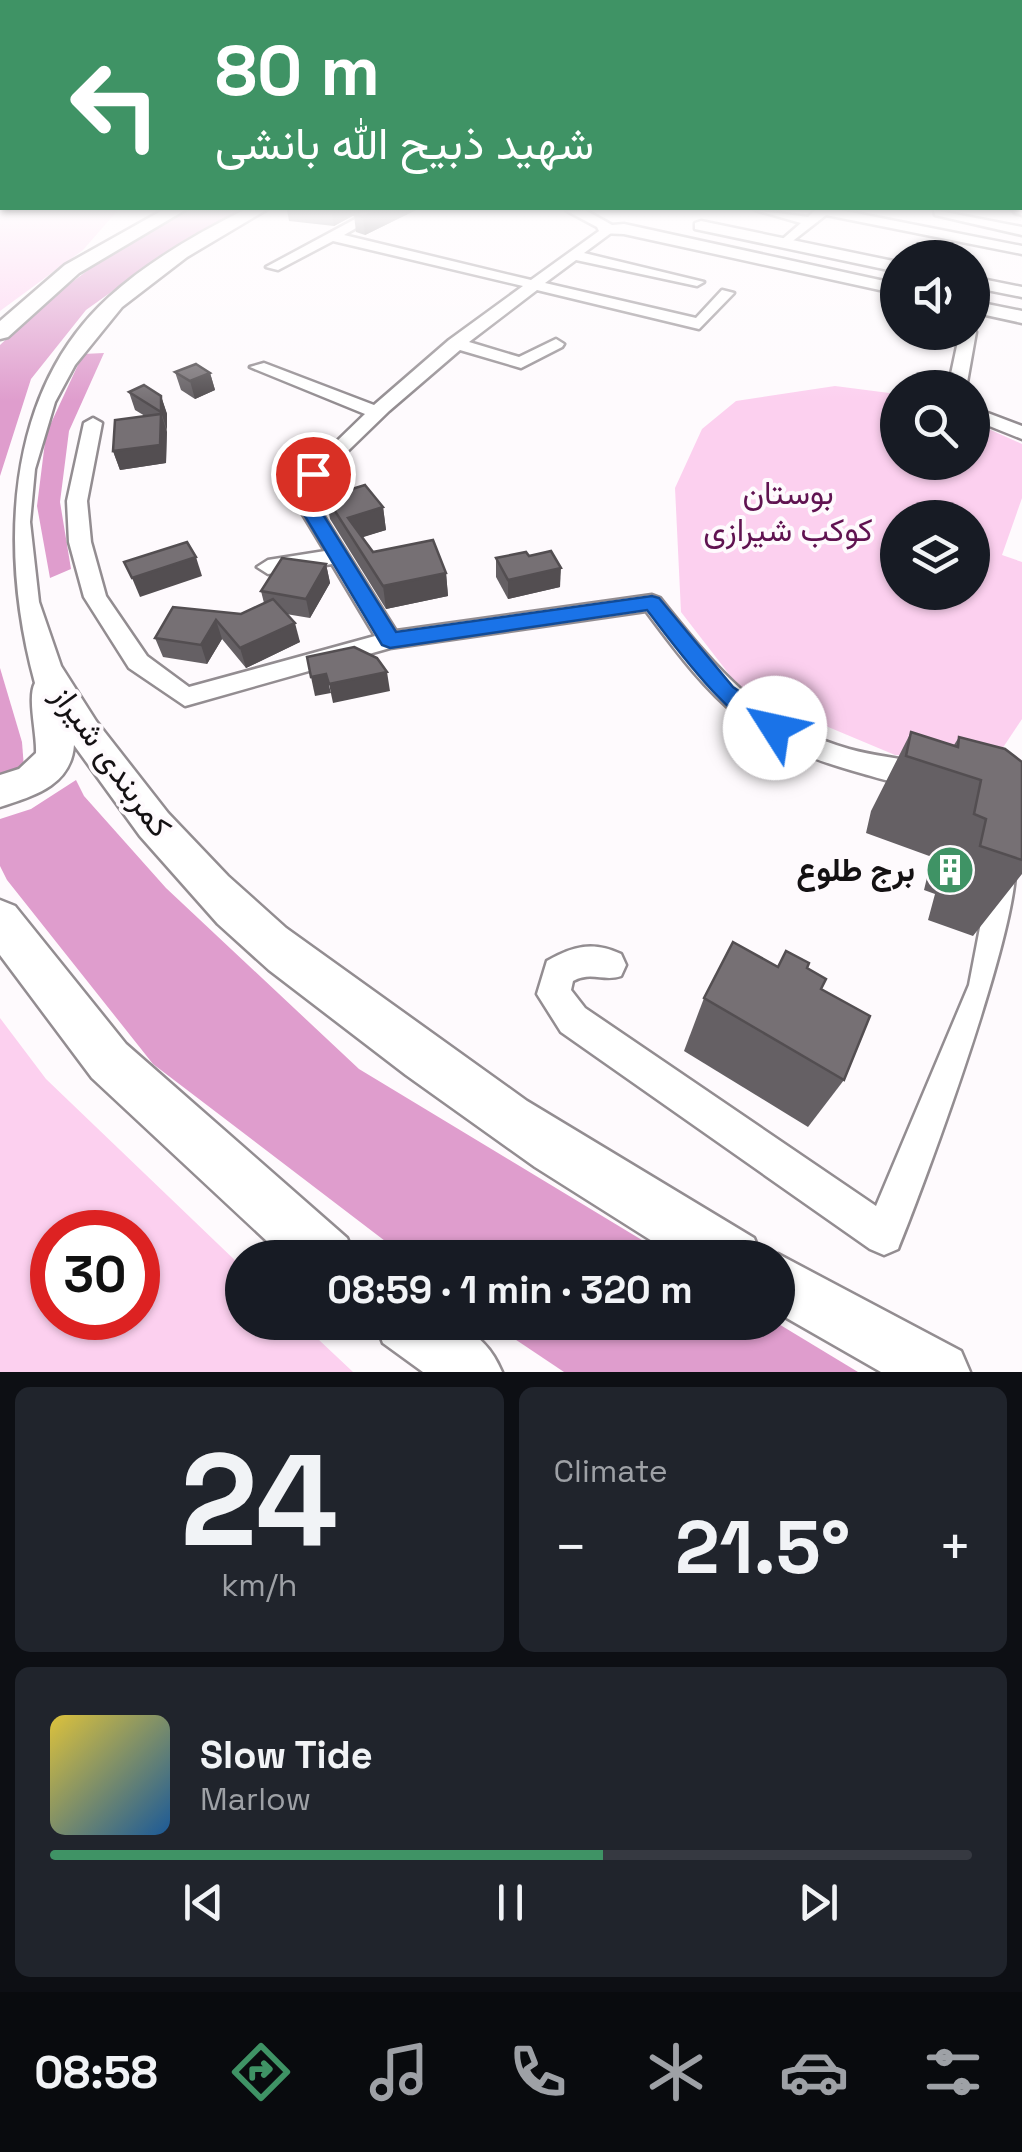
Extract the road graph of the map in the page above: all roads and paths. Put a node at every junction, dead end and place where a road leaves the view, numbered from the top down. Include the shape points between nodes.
1 (66, 274) edge
2 (150, 274) edge
3 (484, 274) edge
4 (548, 274) edge
5 (661, 274) edge
6 (840, 274) edge
7 (855, 274) edge
8 (880, 281) edge
9 (698, 282) dead end
10 (880, 282) edge
11 (532, 286) junction
12 (990, 286) edge
13 (1022, 292) edge
14 (727, 293) dead end
15 (990, 299) edge
16 (1022, 306) edge
17 (990, 310) edge
18 (1022, 317) edge
19 (0, 332) edge
20 (455, 343) junction
21 (556, 344) dead end
22 (258, 367) dead end
23 (374, 411) junction
24 (990, 420) edge
25 (93, 423) dead end
26 (1022, 433) edge
27 (338, 556) junction
28 (268, 567) dead end
29 (390, 640) junction
30 (38, 653) junction
31 (956, 779) edge
32 (0, 791) edge
33 (1006, 837) edge
34 (0, 920) edge
35 (610, 965) dead end
36 (307, 1240) edge
37 (704, 1240) edge
38 (795, 1291) edge
39 (428, 1340) edge
40 (472, 1372) edge
41 (940, 1372) edge

1 - 19 highway
2 - 30 highway, کمربندی شیراز via 73,346 33,426 15,525
3 - 11 street
4 - 11 street
5 - 9 street
6 - 10 main road
7 - 8 main road
11 - 14 street via 699,324
11 - 20 street
12 - 13 main road
15 - 16 main road
17 - 18 main road
20 - 21 street via 521,364
20 - 23 street
22 - 23 street
23 - 27 street via 313,474 312,513
24 - 26 street
25 - 29 street via 77,501 95,597 138,662 186,698
27 - 28 street
27 - 29 street
29 - 31 street via 652,602 725,692 775,728 850,762
30 - 32 highway via 56,730 54,759 32,781
30 - 37 highway, کمربندی شیراز via 73,716 148,821 256,931 546,1147
33 - 35 street via 1000,926 985,985 884,1235 573,1020 554,994 558,972 575,961
34 - 36 highway via 108,1061
38 - 41 highway
39 - 40 highway

